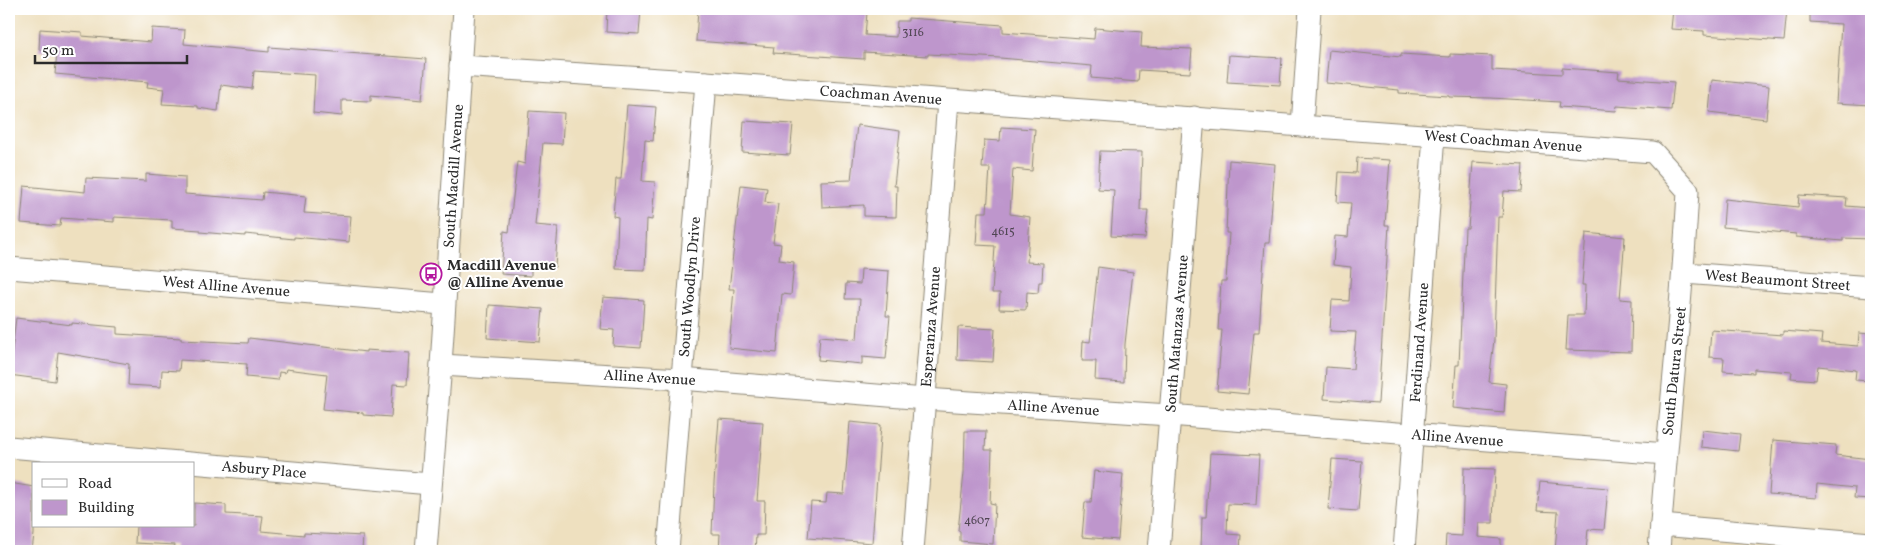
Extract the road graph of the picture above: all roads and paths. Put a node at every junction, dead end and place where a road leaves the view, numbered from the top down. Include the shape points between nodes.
1 (464, 9) edge
2 (1310, 9) edge
3 (460, 66) junction
4 (706, 82) junction
5 (948, 101) junction
6 (1194, 117) junction
7 (1302, 126) junction
8 (1434, 134) junction
9 (1688, 191) joint
10 (9, 268) edge
11 (1684, 273) junction
12 (1871, 287) edge
13 (443, 304) junction
14 (441, 365) junction
15 (681, 379) junction
16 (925, 399) junction
17 (1169, 415) junction
18 (1413, 434) junction
19 (9, 447) edge
20 (1666, 454) junction
21 (180, 462) edge
22 (195, 463) edge
23 (430, 484) junction
24 (1661, 525) junction
25 (1871, 543) edge
26 (426, 551) edge
27 (668, 551) edge
28 (913, 551) edge
29 (1159, 551) edge
30 (1404, 551) edge
31 (1659, 551) edge

1 - 3 street, South Macdill Avenue
2 - 7 street
3 - 4 street, Coachman Avenue
3 - 13 street, South Macdill Avenue
4 - 5 street, Coachman Avenue
4 - 15 street, South Woodlyn Drive
5 - 6 street, Coachman Avenue
5 - 16 street, Esperanza Avenue
6 - 7 street, Coachman Avenue
6 - 17 street, South Matanzas Avenue
7 - 8 street, West Coachman Avenue
8 - 9 street, West Coachman Avenue via 1653,152
8 - 18 street, Ferdinand Avenue
9 - 11 street, South Datura Street
10 - 13 street, West Alline Avenue
11 - 12 street, West Beaumont Street
11 - 20 street, South Datura Street
13 - 14 street, South Macdill Avenue
14 - 15 street, Alline Avenue
14 - 23 street, South Macdill Avenue
15 - 16 street, Alline Avenue
15 - 27 street, South Woodlyn Drive
16 - 17 street, Alline Avenue
16 - 28 street, Esperanza Avenue
17 - 18 street, Alline Avenue
17 - 29 street, South Matanzas Avenue
18 - 20 street, Alline Avenue
18 - 30 street, Ferdinand Avenue
19 - 21 street, Asbury Place
20 - 24 street, South Datura Street
22 - 23 street, Asbury Place
23 - 26 street, South Macdill Avenue
24 - 25 street
24 - 31 street, South Datura Street

